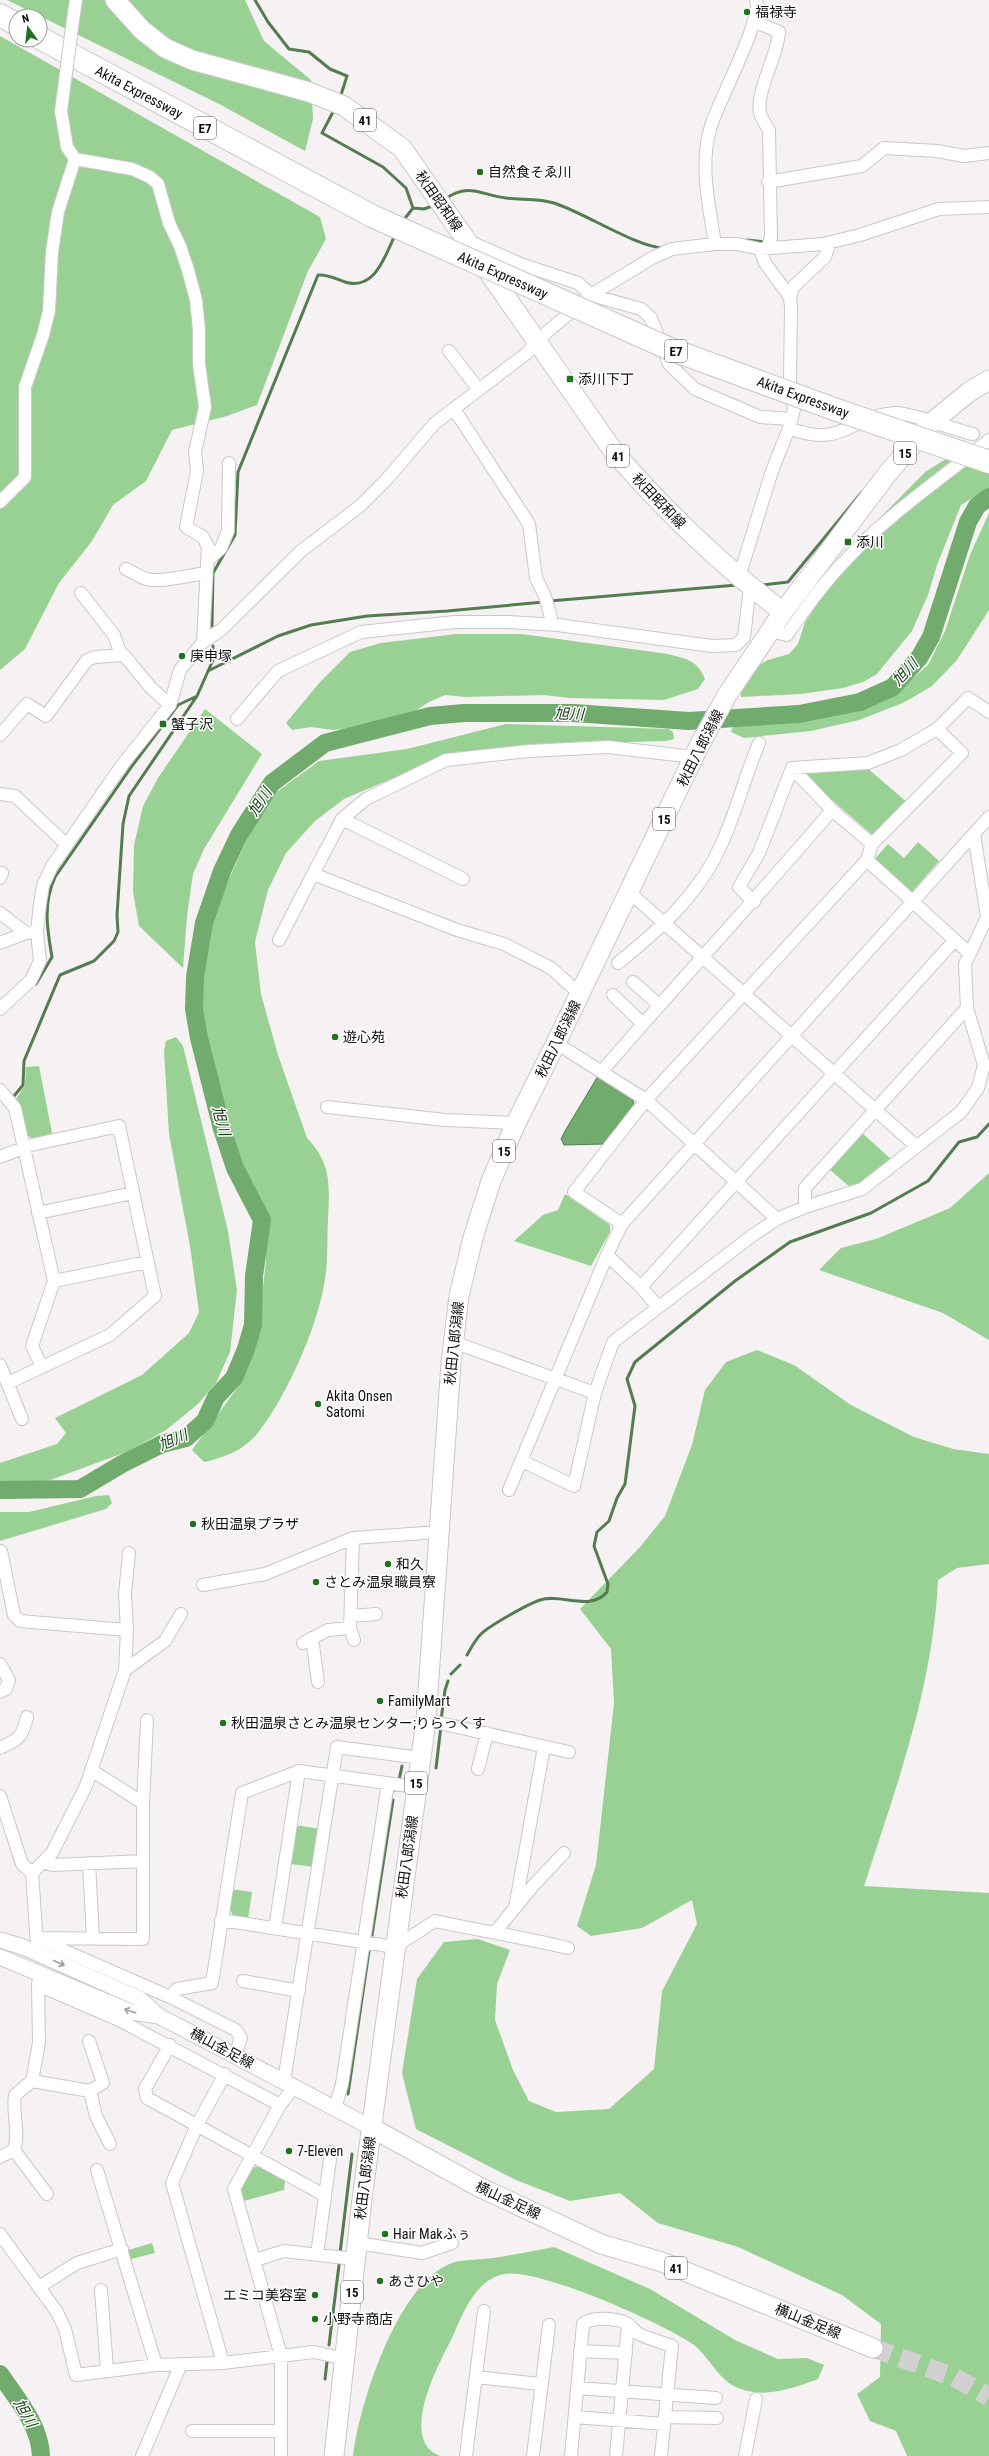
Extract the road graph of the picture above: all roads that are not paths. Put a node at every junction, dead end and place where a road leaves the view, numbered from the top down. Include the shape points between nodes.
1 (76, 0) edge
2 (115, 0) edge
3 (756, 0) edge
4 (754, 21) junction
5 (48, 42) edge
6 (989, 153) edge
7 (75, 158) junction
8 (768, 182) junction
9 (989, 208) edge
10 (466, 240) junction
11 (715, 242) junction
12 (830, 242) junction
13 (766, 246) junction
14 (592, 295) junction
15 (790, 297) junction
16 (538, 341) junction
17 (449, 350) dead end
18 (989, 380) edge
19 (479, 390) junction
20 (454, 409) junction
21 (931, 423) junction
22 (791, 424) junction
23 (973, 434) dead end
24 (989, 440) edge
25 (989, 462) edge
26 (229, 464) dead end
27 (0, 502) edge
28 (206, 567) junction
29 (126, 569) dead end
30 (744, 582) junction
31 (81, 593) dead end
32 (783, 612) junction
33 (553, 625) junction
34 (770, 631) junction
35 (203, 642) junction
36 (121, 655) junction
37 (170, 705) junction
38 (989, 712) edge
39 (237, 719) dead end
40 (937, 729) junction
41 (0, 735) edge
42 (759, 743) dead end
43 (696, 752) junction
44 (792, 768) junction
45 (0, 794) edge
46 (832, 810) junction
47 (989, 816) edge
48 (342, 819) junction
49 (974, 834) junction
50 (872, 844) junction
51 (67, 845) junction
52 (866, 860) junction
53 (313, 874) junction
54 (463, 879) dead end
55 (628, 892) junction
56 (754, 902) junction
57 (912, 902) junction
58 (0, 913) edge
59 (664, 924) junction
60 (32, 932) junction
61 (279, 940) dead end
62 (954, 941) junction
63 (0, 944) edge
64 (969, 953) junction
65 (701, 956) junction
66 (618, 963) dead end
67 (633, 982) dead end
68 (744, 993) junction
69 (580, 994) junction
70 (613, 995) dead end
71 (659, 1005) junction
72 (967, 1008) junction
73 (0, 1010) edge
74 (643, 1024) junction
75 (793, 1036) junction
76 (556, 1043) junction
77 (602, 1071) junction
78 (834, 1074) junction
79 (0, 1090) edge
80 (646, 1100) junction
81 (328, 1107) dead end
82 (875, 1109) junction
83 (516, 1123) junction
84 (695, 1143) junction
85 (915, 1145) junction
86 (24, 1147) junction
87 (0, 1157) edge
88 (738, 1181) junction
89 (133, 1193) junction
90 (805, 1207) junction
91 (38, 1213) junction
92 (777, 1219) junction
93 (622, 1224) junction
94 (606, 1255) junction
95 (147, 1262) junction
96 (54, 1281) junction
97 (641, 1287) junction
98 (658, 1307) junction
99 (453, 1342) junction
100 (0, 1365) edge
101 (42, 1366) junction
102 (557, 1378) junction
103 (8, 1383) junction
104 (595, 1393) junction
105 (22, 1420) dead end
106 (522, 1460) junction
107 (509, 1490) dead end
108 (439, 1532) junction
109 (353, 1538) junction
110 (1, 1551) dead end
111 (129, 1553) dead end
112 (203, 1585) dead end
113 (181, 1614) dead end
114 (376, 1614) dead end
115 (352, 1628) junction
116 (127, 1630) junction
117 (0, 1664) edge
118 (125, 1670) junction
119 (318, 1682) dead end
120 (0, 1692) edge
121 (27, 1717) dead end
122 (148, 1720) dead end
123 (436, 1721) junction
124 (487, 1733) junction
125 (544, 1747) junction
126 (0, 1748) edge
127 (569, 1752) dead end
128 (420, 1758) junction
129 (478, 1769) dead end
130 (91, 1770) junction
131 (299, 1771) junction
132 (332, 1775) junction
133 (388, 1783) junction
134 (416, 1787) junction
135 (0, 1796) edge
136 (143, 1803) junction
137 (564, 1853) dead end
138 (143, 1861) junction
139 (45, 1863) junction
140 (89, 1863) junction
141 (32, 1872) junction
142 (515, 1908) junction
143 (221, 1920) junction
144 (275, 1928) junction
145 (496, 1931) junction
146 (308, 1934) junction
147 (93, 1938) junction
148 (0, 1940) edge
149 (363, 1942) junction
150 (32, 1943) junction
151 (395, 1947) junction
152 (568, 1948) dead end
153 (0, 1957) edge
154 (243, 1981) dead end
155 (299, 1991) junction
156 (170, 1997) junction
157 (159, 2016) junction
158 (88, 2041) dead end
159 (170, 2045) junction
160 (235, 2055) junction
161 (225, 2074) junction
162 (32, 2081) junction
163 (290, 2084) junction
164 (90, 2091) junction
165 (280, 2104) junction
166 (334, 2109) junction
167 (197, 2125) junction
168 (372, 2128) junction
169 (110, 2144) dead end
170 (14, 2150) junction
171 (331, 2152) dead end
172 (251, 2156) junction
173 (0, 2157) edge
174 (97, 2170) dead end
175 (47, 2194) dead end
176 (324, 2195) junction
177 (0, 2234) edge
178 (452, 2243) dead end
179 (122, 2249) junction
180 (356, 2251) junction
181 (317, 2255) junction
182 (255, 2260) junction
183 (39, 2287) junction
184 (101, 2290) dead end
185 (484, 2311) dead end
186 (549, 2325) dead end
187 (628, 2325) junction
188 (873, 2348) tunnel mouth
189 (580, 2351) junction
190 (626, 2354) junction
191 (281, 2356) junction
192 (346, 2359) junction
193 (223, 2363) junction
194 (181, 2364) junction
195 (156, 2365) junction
196 (107, 2370) junction
197 (476, 2377) junction
198 (540, 2384) junction
199 (577, 2388) junction
200 (622, 2392) junction
201 (667, 2395) junction
202 (716, 2398) dead end
203 (756, 2399) dead end
204 (575, 2417) junction
205 (717, 2418) dead end
206 (620, 2420) junction
207 (665, 2420) junction
208 (192, 2431) dead end
209 (281, 2431) junction
210 (142, 2456) edge
211 (281, 2456) edge
212 (334, 2456) edge
213 (466, 2456) edge
214 (533, 2456) edge
215 (571, 2456) edge
216 (616, 2456) edge
217 (661, 2456) edge
218 (745, 2456) edge

1 - 7 street, bridge via 61,111 67,147
2 - 10 main road, 秋田昭和線 / 41 via 142,30 165,48 192,60 309,92 344,106 382,131 402,148
3 - 4 street
4 - 8 street via 779,32 779,45 760,102 761,116 769,130
4 - 11 street via 711,126 704,165
5 - 25 highway, Akita Expressway / E7, bridge via 372,216 670,349
6 - 8 street via 964,156 937,151 884,148 862,166
7 - 27 street via 58,212 52,252 49,310 25,387 25,477
7 - 28 street via 132,169 150,177 158,184 169,223 180,246 196,300 199,364 205,408 195,452 197,471 186,527 203,537 208,547
8 - 13 street
9 - 12 street via 939,209
10 - 14 street via 523,265 578,283
10 - 16 main road, 秋田昭和線 / 41
11 - 13 street
11 - 14 street via 672,249 652,258
12 - 13 street
12 - 15 street via 825,257 793,287
13 - 15 street via 765,263
14 - 16 street
14 - 22 street via 641,309 651,318 669,364 695,389 760,417
15 - 22 street via 790,380 794,409
16 - 19 street via 527,353
16 - 30 main road, 秋田昭和線 / 41 via 614,452 650,493 714,557
17 - 19 street
18 - 21 main road, 秋田八郎潟線 / 15 via 969,392
19 - 20 street
20 - 33 street via 529,524 536,578
20 - 35 street via 435,423 360,506 301,551 221,630
21 - 22 street via 902,413 894,413 820,437
21 - 23 street
21 - 32 main road, 秋田八郎潟線 / 15 via 888,474
22 - 30 street via 772,472
24 - 34 street via 865,541 823,586 787,635
26 - 28 street via 228,531 221,548
28 - 29 street via 173,580 147,579
28 - 35 street
30 - 32 main road, 秋田昭和線 / 41
30 - 33 street via 744,637 736,644 712,646
31 - 36 street via 114,635
32 - 34 main road, 秋田八郎潟線 / 15
33 - 39 street via 455,622 361,632 278,671
34 - 43 main road, 秋田八郎潟線 / 15
35 - 37 street via 180,670
36 - 37 street via 124,655 151,688
36 - 41 street via 90,658 46,716 27,704
37 - 51 street via 122,765
38 - 40 street via 968,698
40 - 44 street via 901,750 868,763
40 - 50 street via 962,753
42 - 59 street via 722,844 697,886
43 - 48 street via 608,747 529,751 446,760 366,799
43 - 55 main road, 秋田八郎潟線 / 15
44 - 46 street
44 - 56 street via 759,852 739,887
45 - 51 street via 15,796
46 - 50 street
46 - 56 street
47 - 49 street
48 - 53 street
48 - 54 street
49 - 57 street
49 - 64 street via 987,917
50 - 52 street
51 - 60 street via 52,866 43,885
52 - 57 street
52 - 68 street
53 - 61 street
53 - 69 street via 458,930 504,944 551,968
55 - 59 street
55 - 69 main road, 秋田八郎潟線 / 15
56 - 65 street
57 - 62 street
57 - 75 street
58 - 60 street via 13,925
59 - 65 street
59 - 66 street
60 - 63 street
60 - 73 street via 40,961 31,980
62 - 64 street
62 - 78 street
64 - 72 street via 965,964
65 - 68 street
65 - 71 street
67 - 71 street
68 - 75 street
68 - 80 street
69 - 76 main road, 秋田八郎潟線 / 15
70 - 74 street
71 - 74 street
72 - 82 street
72 - 85 street via 984,1065 978,1088 961,1112
74 - 77 street
75 - 78 street
75 - 84 street
76 - 77 street
76 - 83 main road, 秋田八郎潟線 / 15
77 - 80 street
78 - 82 street
78 - 88 street
79 - 86 street via 15,1108
80 - 84 street
80 - 93 street via 574,1192
81 - 83 street via 445,1120
82 - 85 street
82 - 90 street via 805,1188
83 - 99 main road, 秋田八郎潟線 / 15 via 491,1181 473,1238 459,1296
84 - 88 street
84 - 93 street
85 - 90 street via 862,1189
86 - 87 street
86 - 89 street via 119,1126
86 - 91 street
88 - 92 street
88 - 97 street
89 - 91 street
89 - 95 street
90 - 92 street
91 - 96 street
92 - 98 street
93 - 94 street
94 - 97 street
94 - 102 street
95 - 96 street
95 - 101 street via 155,1296 110,1335
96 - 101 street via 32,1346
97 - 98 street
98 - 104 street via 613,1342
99 - 102 street
99 - 108 main road, 秋田八郎潟線 / 15
100 - 103 street
101 - 103 street
102 - 104 street
102 - 106 street
103 - 105 street
104 - 106 street via 574,1486
106 - 107 street
108 - 109 street
108 - 123 main road, 秋田八郎潟線 / 15
109 - 112 street via 265,1574
109 - 115 street
110 - 116 street via 14,1615 20,1621
111 - 116 street via 125,1594
113 - 118 street via 165,1641
114 - 115 street
115 - 119 street via 328,1630 308,1640
116 - 118 street
117 - 120 street via 9,1680 6,1689
118 - 130 street
121 - 126 street via 19,1738
122 - 136 street
123 - 124 street
123 - 128 main road, 秋田八郎潟線 / 15
124 - 125 street
124 - 129 street
125 - 127 street
125 - 142 street
128 - 132 street via 337,1747
128 - 134 main road, 秋田八郎潟線 / 15
130 - 136 street
130 - 139 street via 86,1786
131 - 132 street
131 - 143 street via 242,1793
131 - 144 street
132 - 133 street
132 - 146 street
133 - 134 street
133 - 149 street
134 - 151 main road, 秋田八郎潟線 / 15
135 - 141 street via 22,1864
136 - 138 street
137 - 142 street
138 - 140 street
138 - 147 street via 143,1939
139 - 140 street
139 - 141 street
140 - 147 street
141 - 150 street
142 - 145 street
143 - 144 street
143 - 156 street via 212,1983 177,1989
144 - 146 street
145 - 151 street via 482,1932 435,1921
145 - 152 street
146 - 149 street
146 - 155 street
147 - 150 street
148 - 150 street, 横山金足線
149 - 151 street
149 - 166 street via 342,2084
150 - 156 street
150 -> 157 street, 横山金足線 via 140,1999
151 - 168 main road, 秋田八郎潟線 / 15
157 -> 153 street, 横山金足線 via 131,2012
154 - 155 street
155 - 163 street
156 - 160 street via 236,2030 241,2038
157 - 160 street, 横山金足線
158 - 164 street via 103,2083
159 - 161 street
159 - 162 street via 38,1984 39,2042
159 - 167 street via 145,2090 147,2098
160 - 163 street, 横山金足線
161 - 165 street
161 - 167 street
162 - 164 street
162 - 170 street via 14,2095 17,2140
163 - 165 street
163 - 166 street, 横山金足線
164 - 169 street via 96,2116
165 - 172 street
166 - 168 street, 横山金足線
167 - 172 street
167 - 193 street via 172,2183
168 - 180 main road, 秋田八郎潟線 / 15
168 - 188 main road, 横山金足線 / 41 via 479,2187 601,2244 662,2262
170 - 173 street
170 - 175 street
171 - 176 street
172 - 176 street
172 - 182 street via 234,2189
174 - 179 street
176 - 181 street
177 - 183 street
178 - 180 street via 422,2252
179 - 183 street via 78,2263
179 - 195 street
180 - 181 street
180 - 192 main road, 秋田八郎潟線 / 15
181 - 182 street via 284,2251
182 - 191 street
183 - 196 street via 57,2312 65,2329 76,2375
184 - 196 street
185 - 197 street
186 - 198 street
187 - 189 street via 621,2321 589,2319 583,2324
187 - 190 street
187 - 201 street via 638,2334 672,2346
189 - 190 street
189 - 199 street
190 - 200 street
191 - 192 street via 314,2352
191 - 193 street
191 - 209 street
192 - 212 main road, 秋田八郎潟線 / 15
193 - 194 street
194 - 195 street
194 - 210 street
195 - 196 street
197 - 198 street
197 - 213 street
198 - 214 street
199 - 200 street
199 - 204 street
200 - 201 street
200 - 206 street
201 - 202 street
201 - 207 street
203 - 218 street
204 - 206 street
204 - 215 street
205 - 207 street
206 - 207 street
206 - 216 street
207 - 217 street
208 - 209 street
209 - 211 street

